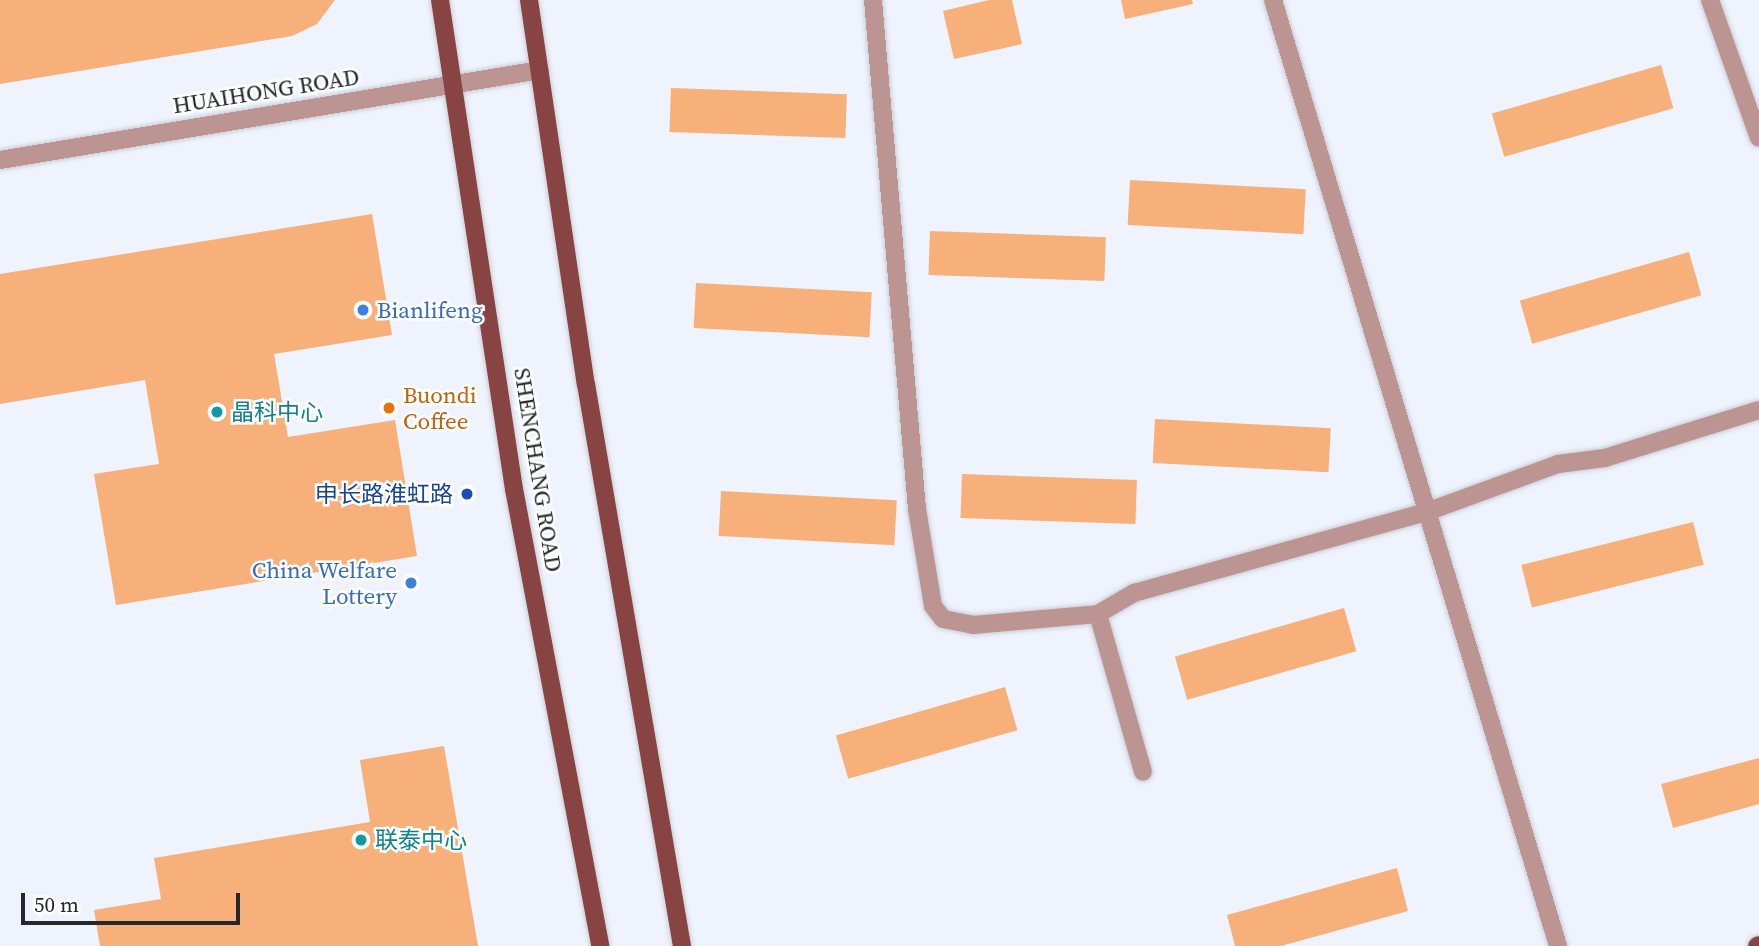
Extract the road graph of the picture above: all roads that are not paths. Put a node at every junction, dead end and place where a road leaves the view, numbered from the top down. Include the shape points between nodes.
1 (440, 0) edge
2 (529, 0) edge
3 (873, 0) edge
4 (1273, 0) edge
5 (1710, 0) edge
6 (540, 70) junction
7 (453, 84) junction
8 (1759, 138) edge
9 (0, 160) edge
10 (1759, 410) edge
11 (1429, 511) junction
12 (1098, 614) junction
13 (1143, 772) dead end
14 (600, 946) edge
15 (682, 946) edge
16 (1558, 946) edge

1 - 7 main road, SHENCHANG ROAD
2 - 6 main road
3 - 12 street via 917,509 933,606 943,619 973,625
4 - 11 street
5 - 8 street
6 - 7 street, HUAIHONG ROAD
6 - 15 main road via 586,384
7 - 9 street, HUAIHONG ROAD
7 - 14 main road, SHENCHANG ROAD via 514,489
10 - 11 street via 1605,458 1558,464
11 - 12 street via 1134,593
11 - 16 street
12 - 13 street

